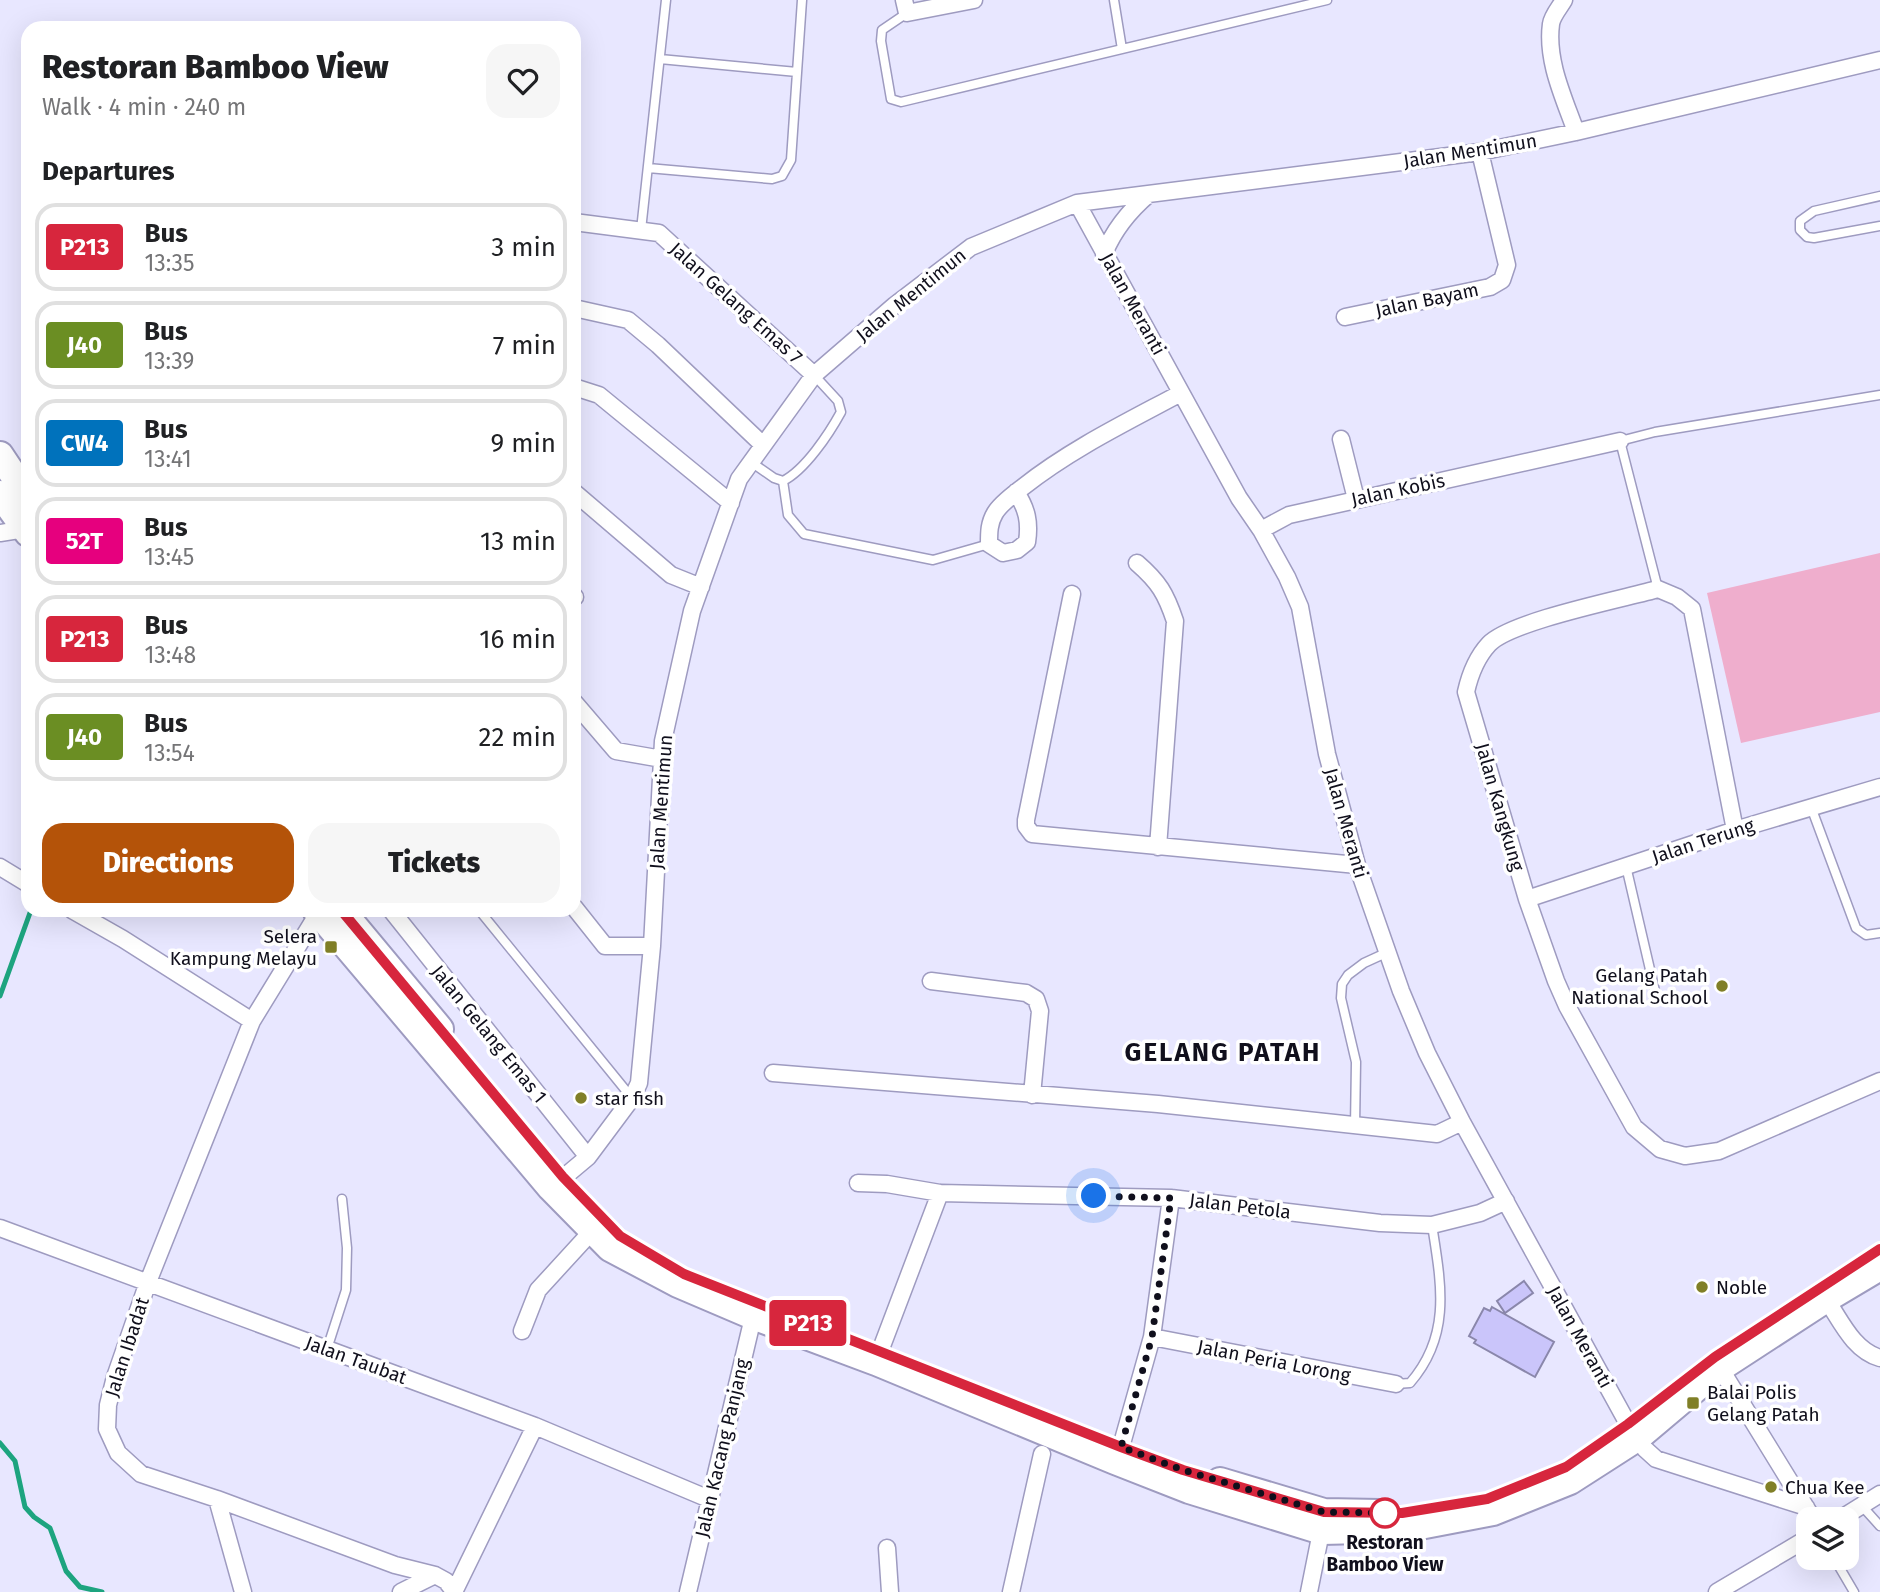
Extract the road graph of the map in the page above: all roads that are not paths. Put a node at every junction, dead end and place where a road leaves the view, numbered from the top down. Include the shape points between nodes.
1 (666, 0) edge
2 (802, 0) edge
3 (974, 0) edge
4 (1114, 0) edge
5 (1327, 0) edge
6 (1564, 0) edge
7 (906, 7) edge
8 (1122, 49) junction
9 (660, 59) junction
10 (1880, 60) edge
11 (797, 72) junction
12 (1576, 132) junction
13 (1480, 152) junction
14 (648, 167) junction
15 (1149, 194) junction
16 (1880, 196) edge
17 (1077, 203) junction
18 (581, 223) edge
19 (1880, 226) edge
20 (641, 230) junction
21 (1104, 254) junction
22 (581, 310) edge
23 (1345, 317) dead end
24 (814, 375) junction
25 (581, 389) edge
26 (1181, 393) junction
27 (1880, 395) edge
28 (1341, 439) dead end
29 (1620, 441) junction
30 (763, 445) junction
31 (0, 455) edge
32 (751, 462) junction
33 (783, 481) junction
34 (1016, 492) junction
35 (581, 498) edge
36 (1356, 499) junction
37 (730, 503) junction
38 (13, 515) edge
39 (1262, 530) junction
40 (989, 544) junction
41 (1137, 564) dead end
42 (701, 587) junction
43 (1658, 589) junction
44 (1072, 594) dead end
45 (581, 710) edge
46 (662, 760) junction
47 (1880, 787) edge
48 (1811, 807) junction
49 (1735, 830) junction
50 (1158, 847) junction
51 (1357, 865) junction
52 (1626, 866) junction
53 (0, 867) edge
54 (21, 881) edge
55 (1527, 899) junction
56 (581, 916) edge
57 (84, 917) edge
58 (319, 917) edge
59 (330, 917) edge
60 (397, 917) edge
61 (485, 917) edge
62 (1880, 933) edge
63 (652, 946) junction
64 (1388, 952) junction
65 (931, 981) dead end
66 (1655, 991) dead end
67 (252, 1021) junction
68 (773, 1073) dead end
69 (1880, 1081) edge
70 (1032, 1095) junction
71 (632, 1098) junction
72 (1462, 1122) junction
73 (1355, 1127) junction
74 (588, 1157) junction
75 (557, 1183) junction
76 (858, 1183) dead end
77 (940, 1193) junction
78 (1171, 1198) junction
79 (342, 1199) dead end
80 (1506, 1200) junction
81 (1433, 1225) junction
82 (0, 1228) edge
83 (593, 1230) junction
84 (1880, 1249) edge
85 (1880, 1267) edge
86 (148, 1282) junction
87 (1826, 1299) junction
88 (755, 1310) junction
89 (522, 1331) dead end
90 (1152, 1337) junction
91 (327, 1349) junction
92 (878, 1356) junction
93 (1880, 1358) edge
94 (1717, 1363) junction
95 (1396, 1384) joint
96 (535, 1426) junction
97 (1632, 1431) junction
98 (1042, 1454) dead end
99 (1118, 1454) junction
100 (1880, 1494) edge
101 (217, 1499) junction
102 (709, 1499) junction
103 (1862, 1506) junction
104 (1805, 1507) edge
105 (1796, 1508) edge
106 (1859, 1508) edge
107 (1323, 1522) junction
108 (1880, 1526) edge
109 (1796, 1545) edge
110 (887, 1548) dead end
111 (1841, 1570) edge
112 (435, 1575) junction
113 (243, 1592) edge
114 (401, 1592) edge
115 (454, 1592) edge
116 (688, 1592) edge
117 (890, 1592) edge
118 (1011, 1592) edge
119 (1308, 1592) edge
120 (1717, 1592) edge
121 (1854, 1592) edge

1 - 9 lane
2 - 11 lane
3 - 7 street
4 - 8 lane
5 - 8 lane
6 - 12 street via 1551,22 1551,54
7 - 8 lane via 882,30 881,41 891,99 901,102
9 - 11 lane
9 - 14 lane
10 - 12 street, Jalan Mentimun
11 - 14 lane via 791,160 782,176 772,179
12 - 13 street, Jalan Mentimun
13 - 15 street, Jalan Mentimun
13 - 23 street, Jalan Bayam via 1507,265 1502,279 1490,287
14 - 20 lane
15 - 17 street, Jalan Mentimun
15 - 21 street via 1112,235
16 - 19 lane via 1814,211 1800,221 1800,230 1814,238
17 - 21 street, Jalan Meranti
17 - 24 street, Jalan Mentimun via 971,247
18 - 20 street, Jalan Gelang Emas 7
20 - 24 street, Jalan Gelang Emas 7 via 659,233
21 - 26 street, Jalan Meranti
22 - 30 street via 628,320
24 - 30 street, Jalan Mentimun
24 - 33 lane via 838,401 841,412 794,475
25 - 37 street via 600,394
26 - 34 street via 1106,433
26 - 39 street, Jalan Meranti via 1239,498
27 - 29 lane
28 - 36 street
29 - 36 street, Jalan Kobis
29 - 43 lane
30 - 32 street, Jalan Mentimun
31 - 38 main road
32 - 33 lane
32 - 37 street, Jalan Mentimun
33 - 40 lane via 789,515 804,534 933,560
34 - 40 street via 996,510 989,526
34 - 40 street via 1030,526 1027,541 1017,550 1003,553
35 - 42 street via 671,575
36 - 39 street, Jalan Kobis via 1289,515
37 - 42 street, Jalan Mentimun
39 - 51 street, Jalan Meranti via 1300,607 1327,754
41 - 50 street via 1168,598 1175,621
42 - 46 street, Jalan Mentimun via 692,611
43 - 49 street via 1692,609
43 - 55 street, Jalan Kangkung via 1516,627 1490,643 1471,670 1466,692
44 - 50 street via 1026,826 1038,836
45 - 46 street via 616,751
46 - 63 street, Jalan Mentimun
47 - 48 street, Jalan Terung
48 - 49 street, Jalan Terung
48 - 62 lane via 1856,928 1866,935
49 - 52 street, Jalan Terung
50 - 51 street
51 - 64 street, Jalan Meranti
52 - 55 street, Jalan Terung
52 - 66 lane
53 - 54 street
55 - 69 street, Jalan Kangkung via 1567,1006 1634,1126 1660,1149 1685,1156 1719,1151
56 - 63 street via 605,946
57 - 67 street
58 - 67 street, Jalan Ibadat
59 - 75 main road
60 - 74 street, Jalan Gelang Emas 1
61 - 71 lane
63 - 71 street, Jalan Mentimun via 639,1083
64 - 72 street, Jalan Meranti via 1427,1053
64 - 73 lane via 1364,963 1342,984 1356,1062
65 - 70 street via 1026,993 1036,999 1040,1011
67 - 86 street, Jalan Ibadat
68 - 70 street
70 - 73 street
71 - 74 street, Jalan Mentimun
72 - 73 street via 1437,1134
72 - 80 street, Jalan Meranti
74 - 75 street, Jalan Mentimun
75 - 83 main road
75 - 88 main road via 620,1236
76 - 77 street, Jalan Petola
77 - 78 street, Jalan Petola
77 - 92 street
78 - 81 street, Jalan Petola
78 - 90 street
79 - 91 lane via 346,1290
80 - 81 street, Jalan Petola via 1480,1213
80 - 97 street, Jalan Meranti
81 - 95 lane via 1442,1293 1434,1345 1410,1383
82 - 86 street, Jalan Taubat
83 - 88 main road via 610,1248 678,1284
83 - 89 street via 538,1290
84 - 94 main road
85 - 87 main road
86 - 91 street, Jalan Taubat
86 - 101 street, Jalan Ibadat via 113,1386 107,1429 118,1453 141,1474
87 - 93 street via 1858,1347
87 - 94 main road
88 - 92 main road
88 - 102 street, Jalan Kacang Panjang
90 - 95 street, Jalan Peria Lorong
90 - 99 street
91 - 96 street, Jalan Taubat
92 - 99 main road
94 - 97 main road
94 - 104 street
96 - 102 street, Jalan Taubat
96 - 115 street
97 - 105 street, Jalan Meranti via 1656,1459
97 - 107 main road via 1570,1481 1493,1512 1404,1529
98 - 118 street
99 - 107 main road via 1189,1490
100 - 103 street
101 - 112 street, Jalan Ibadat via 395,1565
101 - 113 street
102 - 116 street, Jalan Kacang Panjang
103 - 106 street
103 - 108 lane
107 - 119 street
109 - 120 street
110 - 117 street
111 - 121 lane
112 - 114 street
112 - 115 street, Jalan Ibadat

